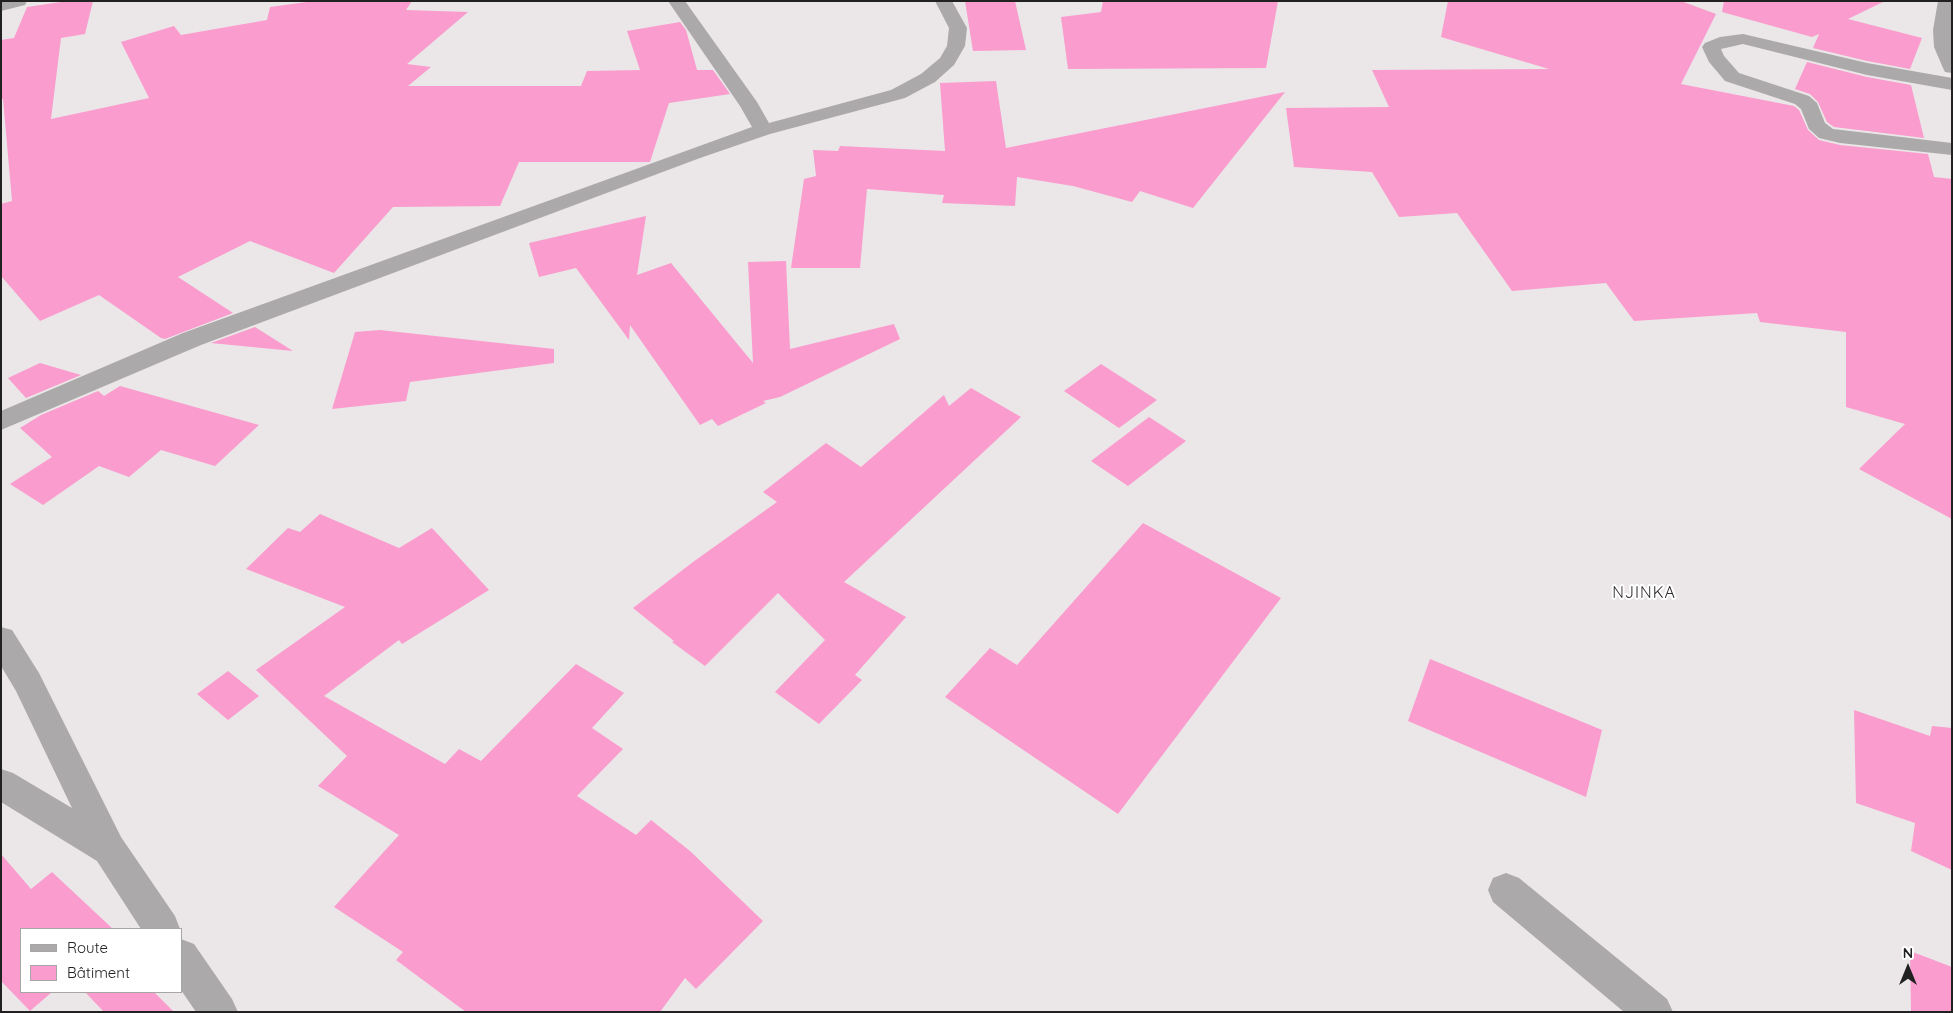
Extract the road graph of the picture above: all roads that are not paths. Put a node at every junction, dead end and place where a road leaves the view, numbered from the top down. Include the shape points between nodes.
1 (19, 1) edge
2 (676, 1) edge
3 (943, 1) edge
4 (1947, 1) edge
5 (1, 6) edge
6 (1952, 68) edge
7 (1952, 84) edge
8 (762, 130) junction
9 (1952, 149) edge
10 (1, 421) edge
11 (1, 638) edge
12 (1, 784) edge
13 (109, 848) junction
14 (1506, 890) dead end
15 (161, 928) edge
16 (182, 958) edge
17 (219, 1012) edge
18 (1654, 1012) edge

1 - 5 street
2 - 8 street via 750,106
3 - 8 street via 958,28 956,46 948,61 928,78 898,94
4 - 6 street via 1943,47
7 - 9 street via 1867,69 1752,40 1731,39 1711,47 1715,58 1732,76 1802,100 1826,134
8 - 10 street via 192,339
11 - 13 street via 28,682
12 - 13 street
13 - 15 street
14 - 18 street
16 - 17 street

